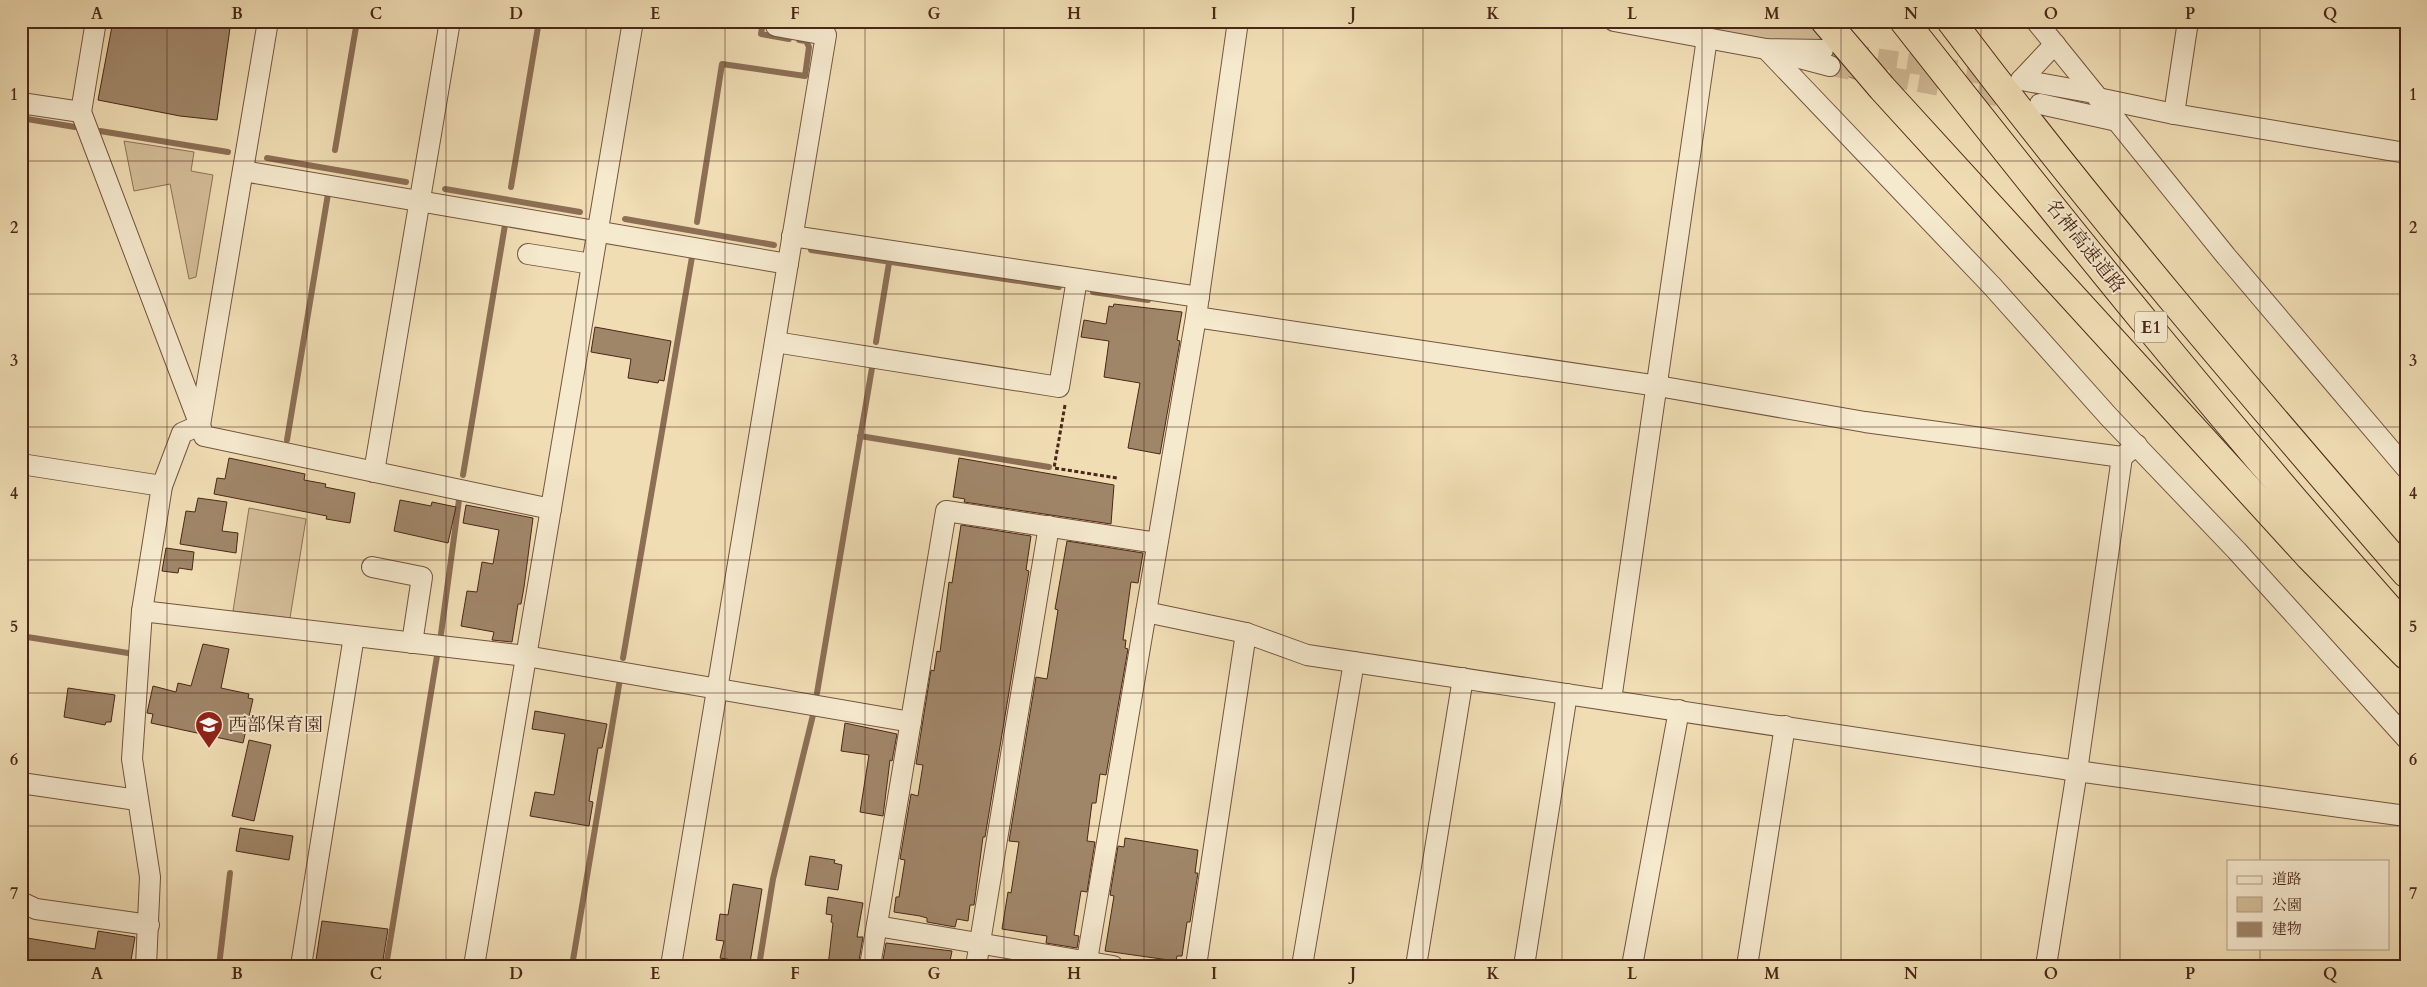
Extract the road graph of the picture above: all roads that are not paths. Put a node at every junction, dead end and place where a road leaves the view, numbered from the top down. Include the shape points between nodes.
1 (96, 21) edge
2 (268, 21) edge
3 (450, 21) edge
4 (633, 21) edge
5 (777, 21) edge
6 (1238, 21) edge
7 (1614, 21) edge
8 (1825, 21) edge
9 (1904, 21) edge
10 (1951, 21) edge
11 (2036, 21) edge
12 (2188, 21) edge
13 (1707, 38) junction
14 (2054, 44) junction
15 (1771, 49) junction
16 (1827, 58) tunnel mouth
17 (2096, 95) junction
18 (21, 103) edge
19 (2040, 104) tunnel mouth
20 (81, 112) junction
21 (2174, 114) junction
22 (2117, 120) junction
23 (2406, 153) edge
24 (243, 171) junction
25 (420, 201) junction
26 (598, 232) junction
27 (792, 236) junction
28 (528, 254) dead end
29 (592, 264) junction
30 (788, 264) junction
31 (1077, 279) junction
32 (1197, 307) junction
33 (775, 342) junction
34 (1658, 386) junction
35 (200, 425) junction
36 (2129, 451) junction
37 (21, 464) edge
38 (2406, 468) edge
39 (374, 472) junction
40 (162, 486) junction
41 (551, 509) junction
42 (1049, 526) junction
43 (1157, 543) junction
44 (372, 566) dead end
45 (2406, 573) edge
46 (142, 611) junction
47 (1146, 612) junction
48 (2406, 628) edge
49 (1246, 633) junction
50 (354, 636) junction
51 (412, 643) junction
52 (2406, 655) edge
53 (526, 656) junction
54 (1354, 662) junction
55 (1463, 678) junction
56 (717, 689) junction
57 (1567, 694) junction
58 (1611, 700) junction
59 (1678, 710) junction
60 (911, 722) junction
61 (1785, 726) junction
62 (2406, 738) edge
63 (2077, 770) junction
64 (21, 783) edge
65 (138, 800) junction
66 (2406, 816) edge
67 (21, 902) edge
68 (149, 925) junction
69 (877, 926) junction
70 (980, 944) junction
71 (1086, 964) edge
72 (146, 966) edge
73 (301, 966) edge
74 (474, 966) edge
75 (671, 966) edge
76 (870, 966) edge
77 (976, 966) edge
78 (1113, 966) edge
79 (1196, 966) edge
80 (1302, 966) edge
81 (1416, 966) edge
82 (1524, 966) edge
83 (1632, 966) edge
84 (1747, 966) edge
85 (2046, 966) edge

1 - 20 street
2 - 24 street
3 - 25 street
4 - 26 street
5 - 27 street via 776,26 826,35
6 - 32 street
7 - 13 street
8 - 52 highway via 1882,88 2309,556
9 - 48 highway, 名神高速道路 / E1 via 2173,354
10 - 45 highway, 名神高速道路 / E1 via 2000,87 2246,388
11 - 14 street
12 - 21 street
13 - 15 street
13 - 34 street
14 - 17 street
14 - 17 street via 2021,80
15 - 16 street
15 - 36 street via 1951,243
17 - 21 street
17 - 22 street
18 - 20 street
19 - 22 street
20 - 35 street
21 - 23 street
22 - 38 street via 2226,256
24 - 25 street
24 - 35 street
25 - 26 street
25 - 39 street
26 - 29 street
26 - 30 street
27 - 30 street
27 - 31 street
28 - 29 street
29 - 41 street
30 - 33 street
31 - 32 street
31 - 33 street via 1059,387
32 - 34 street
32 - 43 street
33 - 56 street
34 - 36 street via 1865,422
34 - 58 street
35 - 39 street via 204,436
35 - 40 street via 182,433
36 - 62 street via 2237,551
36 - 63 street
37 - 40 street
39 - 41 street
40 - 46 street
41 - 53 street
42 - 43 street
42 - 60 street via 946,511
42 - 70 street
43 - 47 street
44 - 51 street via 422,577
46 - 50 street
46 - 65 street via 132,759
47 - 49 street
47 - 71 street
49 - 54 street via 1307,655
49 - 79 street
50 - 51 street
50 - 73 street
51 - 53 street
53 - 56 street
53 - 74 street
54 - 55 street
54 - 80 street
55 - 57 street
55 - 81 street
56 - 60 street
56 - 75 street
57 - 58 street
57 - 82 street
58 - 59 street
59 - 61 street
59 - 83 street
60 - 69 street
61 - 63 street
61 - 84 street
63 - 66 street
63 - 85 street
64 - 65 street
65 - 68 street via 150,878
67 - 68 street via 36,909
68 - 72 street
69 - 70 street
69 - 76 street
70 - 71 street
70 - 77 street
71 - 78 street

